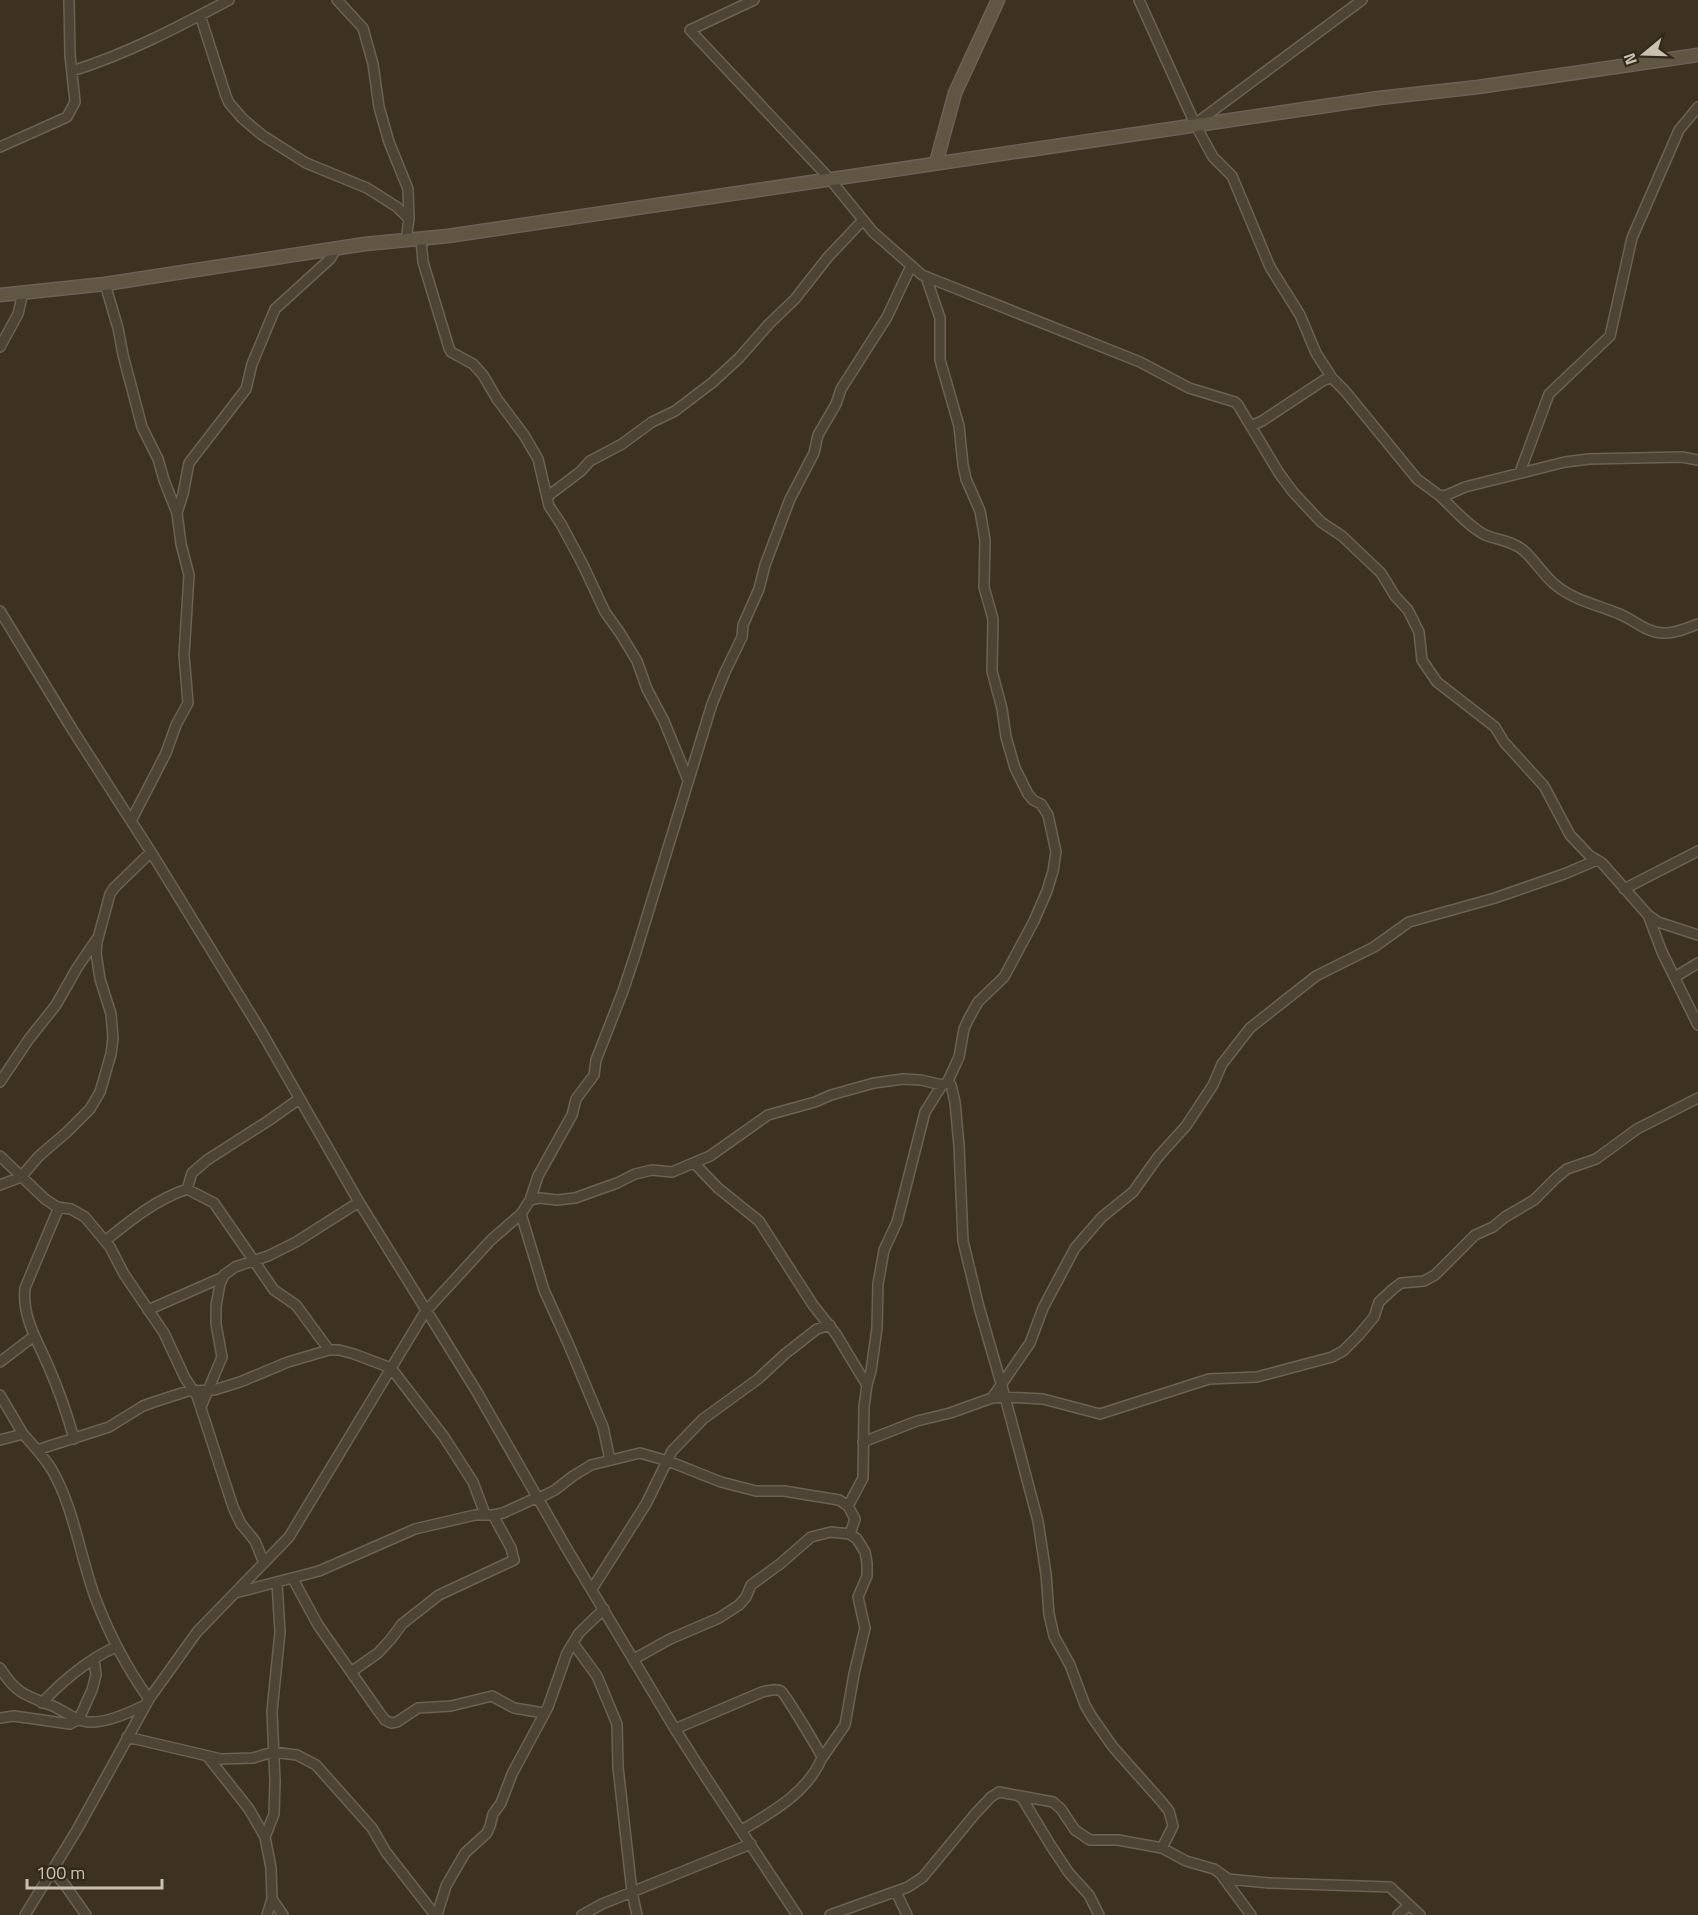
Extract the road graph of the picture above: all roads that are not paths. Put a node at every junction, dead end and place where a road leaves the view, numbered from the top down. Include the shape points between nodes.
1 (69, 0) edge
2 (229, 0) edge
3 (337, 0) edge
4 (754, 0) edge
5 (998, 0) edge
6 (1139, 0) edge
7 (1362, 0) edge
8 (200, 15) junction
9 (1698, 55) edge
10 (72, 71) junction
11 (1698, 107) edge
12 (1195, 124) junction
13 (0, 147) edge
14 (936, 163) junction
15 (829, 178) junction
16 (409, 219) junction
17 (863, 220) junction
18 (420, 239) junction
19 (406, 240) junction
20 (336, 249) junction
21 (911, 266) junction
22 (926, 277) junction
23 (105, 284) junction
24 (22, 292) junction
25 (0, 295) edge
26 (0, 347) edge
27 (1332, 378) junction
28 (1251, 426) junction
29 (1698, 460) edge
30 (1520, 472) junction
31 (548, 496) junction
32 (1440, 496) junction
33 (177, 513) junction
34 (0, 611) edge
35 (1698, 624) edge
36 (688, 780) junction
37 (131, 820) junction
38 (1698, 851) edge
39 (152, 852) junction
40 (1597, 860) junction
41 (1624, 889) junction
42 (1648, 915) junction
43 (1698, 935) edge
44 (99, 937) junction
45 (1698, 963) edge
46 (1675, 976) junction
47 (1698, 1025) edge
48 (0, 1082) edge
49 (944, 1084) junction
50 (299, 1098) junction
51 (1698, 1098) edge
52 (0, 1156) edge
53 (694, 1163) junction
54 (21, 1177) junction
55 (0, 1185) edge
56 (187, 1189) junction
57 (531, 1200) junction
58 (359, 1202) junction
59 (58, 1207) junction
60 (521, 1214) junction
61 (105, 1241) junction
62 (254, 1260) junction
63 (223, 1277) junction
64 (148, 1310) junction
65 (425, 1312) junction
66 (822, 1317) junction
67 (830, 1325) junction
68 (817, 1329) junction
69 (34, 1336) junction
70 (329, 1350) junction
71 (0, 1362) edge
72 (391, 1368) junction
73 (867, 1385) junction
74 (1002, 1385) junction
75 (192, 1391) junction
76 (208, 1391) junction
77 (0, 1395) edge
78 (1005, 1397) junction
79 (992, 1398) junction
80 (201, 1407) junction
81 (23, 1434) junction
82 (74, 1439) junction
83 (0, 1440) edge
84 (863, 1442) junction
85 (37, 1450) junction
86 (610, 1460) junction
87 (668, 1461) junction
88 (538, 1497) junction
89 (848, 1506) junction
90 (489, 1515) junction
91 (850, 1534) junction
92 (264, 1563) junction
93 (292, 1579) junction
94 (277, 1583) junction
95 (592, 1589) junction
96 (235, 1593) junction
97 (604, 1609) junction
98 (573, 1643) junction
99 (116, 1647) junction
100 (94, 1659) junction
101 (634, 1659) junction
102 (0, 1668) edge
103 (351, 1672) junction
104 (147, 1702) junction
105 (42, 1703) junction
106 (544, 1713) junction
107 (0, 1718) edge
108 (79, 1719) junction
109 (675, 1728) junction
110 (127, 1737) junction
111 (273, 1752) junction
112 (208, 1757) junction
113 (822, 1758) junction
114 (1018, 1796) junction
115 (741, 1830) junction
116 (265, 1837) junction
117 (751, 1844) junction
118 (1162, 1848) junction
119 (52, 1871) junction
120 (1221, 1875) junction
121 (632, 1892) junction
122 (896, 1892) junction
123 (272, 1899) junction
124 (1408, 1906) junction
125 (25, 1915) edge
126 (86, 1915) edge
127 (267, 1915) edge
128 (283, 1915) edge
129 (436, 1915) edge
130 (582, 1915) edge
131 (637, 1915) edge
132 (797, 1915) edge
133 (830, 1915) edge
134 (908, 1915) edge
135 (1099, 1915) edge
136 (1251, 1915) edge
137 (1398, 1915) edge
138 (1420, 1915) edge

1 - 10 street
2 - 8 street
3 - 16 street via 363,28 376,77 379,107 408,189
4 - 15 street via 690,30
5 - 14 street via 955,93
6 - 12 street
7 - 12 street
8 - 10 street via 155,38
8 - 16 street via 226,96 243,119 306,163 367,188
9 - 12 street
10 - 13 street via 75,102 67,117
11 - 30 street via 1679,130 1632,238 1610,336 1549,394
12 - 14 street
12 - 27 street via 1213,157 1232,176 1270,267
14 - 15 street
15 - 17 street
15 - 18 street
16 - 19 street
17 - 21 street
17 - 31 street via 795,299 713,382 675,411 591,461
18 - 19 street
18 - 31 street via 448,348 483,375 524,435 538,459
19 - 20 street
20 - 23 street
20 - 33 street via 275,309 246,389 189,463
21 - 22 street
21 - 36 street via 887,317 841,389 790,499 742,637 712,704
22 - 28 street via 1140,362 1196,390 1235,402
22 - 49 street via 940,318 940,360 959,426 966,479 984,530 984,587 993,619 992,670 1006,737 1028,794 1048,815 1056,852 1050,881 1034,921 1008,972 978,1002 968,1020 959,1057
23 - 24 street
23 - 33 street via 142,428
24 - 25 street
24 - 26 street via 18,314
27 - 28 street
27 - 32 street via 1417,479
28 - 40 street via 1293,492 1387,582 1408,610 1419,632 1422,660 1437,682 1495,727 1544,786 1570,836
29 - 30 street via 1589,459
30 - 32 street
31 - 36 street via 549,506 605,612 637,661
32 - 35 street via 1476,529 1524,550 1552,582 1590,604 1664,634
33 - 37 street via 189,575 184,655 188,703
34 - 37 street
36 - 57 street via 594,1075 576,1099 572,1115 538,1176
37 - 39 street
38 - 41 street
39 - 44 street via 110,894
39 - 50 street
40 - 41 street
40 - 74 street via 1496,898 1409,922 1374,947 1316,976 1250,1028 1222,1065 1186,1126 1133,1192 1097,1222 1075,1248 1043,1308 1030,1343
41 - 42 street
42 - 43 street
42 - 46 street
44 - 48 street
44 - 54 street via 96,953 113,1038 106,1075 90,1108
45 - 46 street
46 - 47 street
49 - 53 street via 890,1080 777,1111
49 - 73 street via 925,1112 897,1222 884,1250
49 - 74 street via 951,1085 955,1102 964,1249
50 - 56 street via 207,1160 192,1173
50 - 58 street
51 - 78 street via 1637,1129 1596,1159 1567,1170 1534,1200 1475,1235 1436,1275 1424,1281 1401,1283 1379,1302 1374,1317 1359,1335 1332,1357 1257,1377 1209,1379 1100,1414 1043,1399
52 - 54 street
53 - 57 street via 672,1172 652,1170 635,1174 575,1198
53 - 66 street via 759,1221
54 - 55 street
54 - 59 street
56 - 61 street via 146,1208
56 - 62 street via 214,1203
57 - 60 street
58 - 62 street via 296,1242
58 - 65 street
59 - 61 street via 85,1217
59 - 69 street via 25,1288 23,1302
60 - 65 street via 491,1240
60 - 86 street via 544,1290 603,1427
61 - 64 street
62 - 63 street
62 - 70 street via 274,1290 296,1305
63 - 64 street
63 - 76 street via 216,1306 222,1357
64 - 75 street via 164,1333
65 - 72 street
65 - 88 street
66 - 67 street
66 - 68 street
67 - 68 street
67 - 73 street
68 - 87 street via 703,1419 672,1451
69 - 71 street
69 - 82 street
70 - 72 street via 354,1354
70 - 76 street
72 - 90 street via 444,1437
72 - 92 street via 289,1537
73 - 84 street
74 - 78 street
74 - 79 street
75 - 76 street
75 - 80 street
75 - 82 street via 143,1406 109,1427
76 - 80 street
77 - 81 street
78 - 79 street
78 - 118 street via 1038,1521 1054,1636 1092,1717 1169,1811 1173,1826
79 - 84 street
80 - 92 street via 233,1508
81 - 83 street
81 - 85 street
82 - 85 street
84 - 89 street via 863,1478
85 - 99 street via 64,1495 90,1581
86 - 87 street via 640,1453
86 - 88 street via 591,1465
87 - 89 street via 756,1491 827,1497
87 - 95 street via 646,1504
88 - 90 street
88 - 95 street
89 - 91 street via 855,1519
90 - 93 street via 415,1529 320,1571
90 - 103 street via 511,1548 514,1560 439,1595 402,1623 378,1653
91 - 101 street via 831,1532 811,1537 752,1586 739,1605
91 - 113 street via 865,1552 867,1563 867,1576 858,1597 864,1628 845,1725
92 - 96 street
93 - 94 street
93 - 103 street
94 - 96 street
94 - 111 street via 280,1632 272,1711
95 - 97 street
96 - 104 street via 197,1632
97 - 98 street
97 - 101 street
98 - 106 street
98 - 121 street via 597,1676 616,1724
99 - 100 street
99 - 104 street
100 - 105 street
100 - 108 street via 96,1676
101 - 109 street
102 - 105 street via 11,1685
103 - 106 street via 391,1723 418,1708 451,1706 492,1696 514,1708
104 - 108 street via 111,1719
104 - 110 street
105 - 108 street
106 - 129 street via 486,1833 465,1853 446,1886
107 - 108 street via 14,1716 70,1724
109 - 113 street via 749,1697 777,1690 787,1698
109 - 115 street
110 - 112 street
110 - 119 street
111 - 112 street via 242,1759
111 - 116 street via 274,1814
111 - 129 street via 297,1755 316,1765 372,1828
112 - 116 street via 249,1809
113 - 115 street via 802,1787 778,1808
114 - 118 street via 1053,1802 1076,1830 1090,1840 1118,1840
114 - 122 street via 999,1792 991,1797 923,1877
114 - 135 street
115 - 117 street
116 - 123 street
117 - 121 street
117 - 132 street
118 - 120 street
119 - 125 street
119 - 126 street
120 - 124 street via 1269,1883 1386,1886 1394,1889
120 - 136 street
121 - 130 street
121 - 131 street
122 - 133 street
122 - 134 street
123 - 127 street
123 - 128 street
124 - 137 street
124 - 138 street

